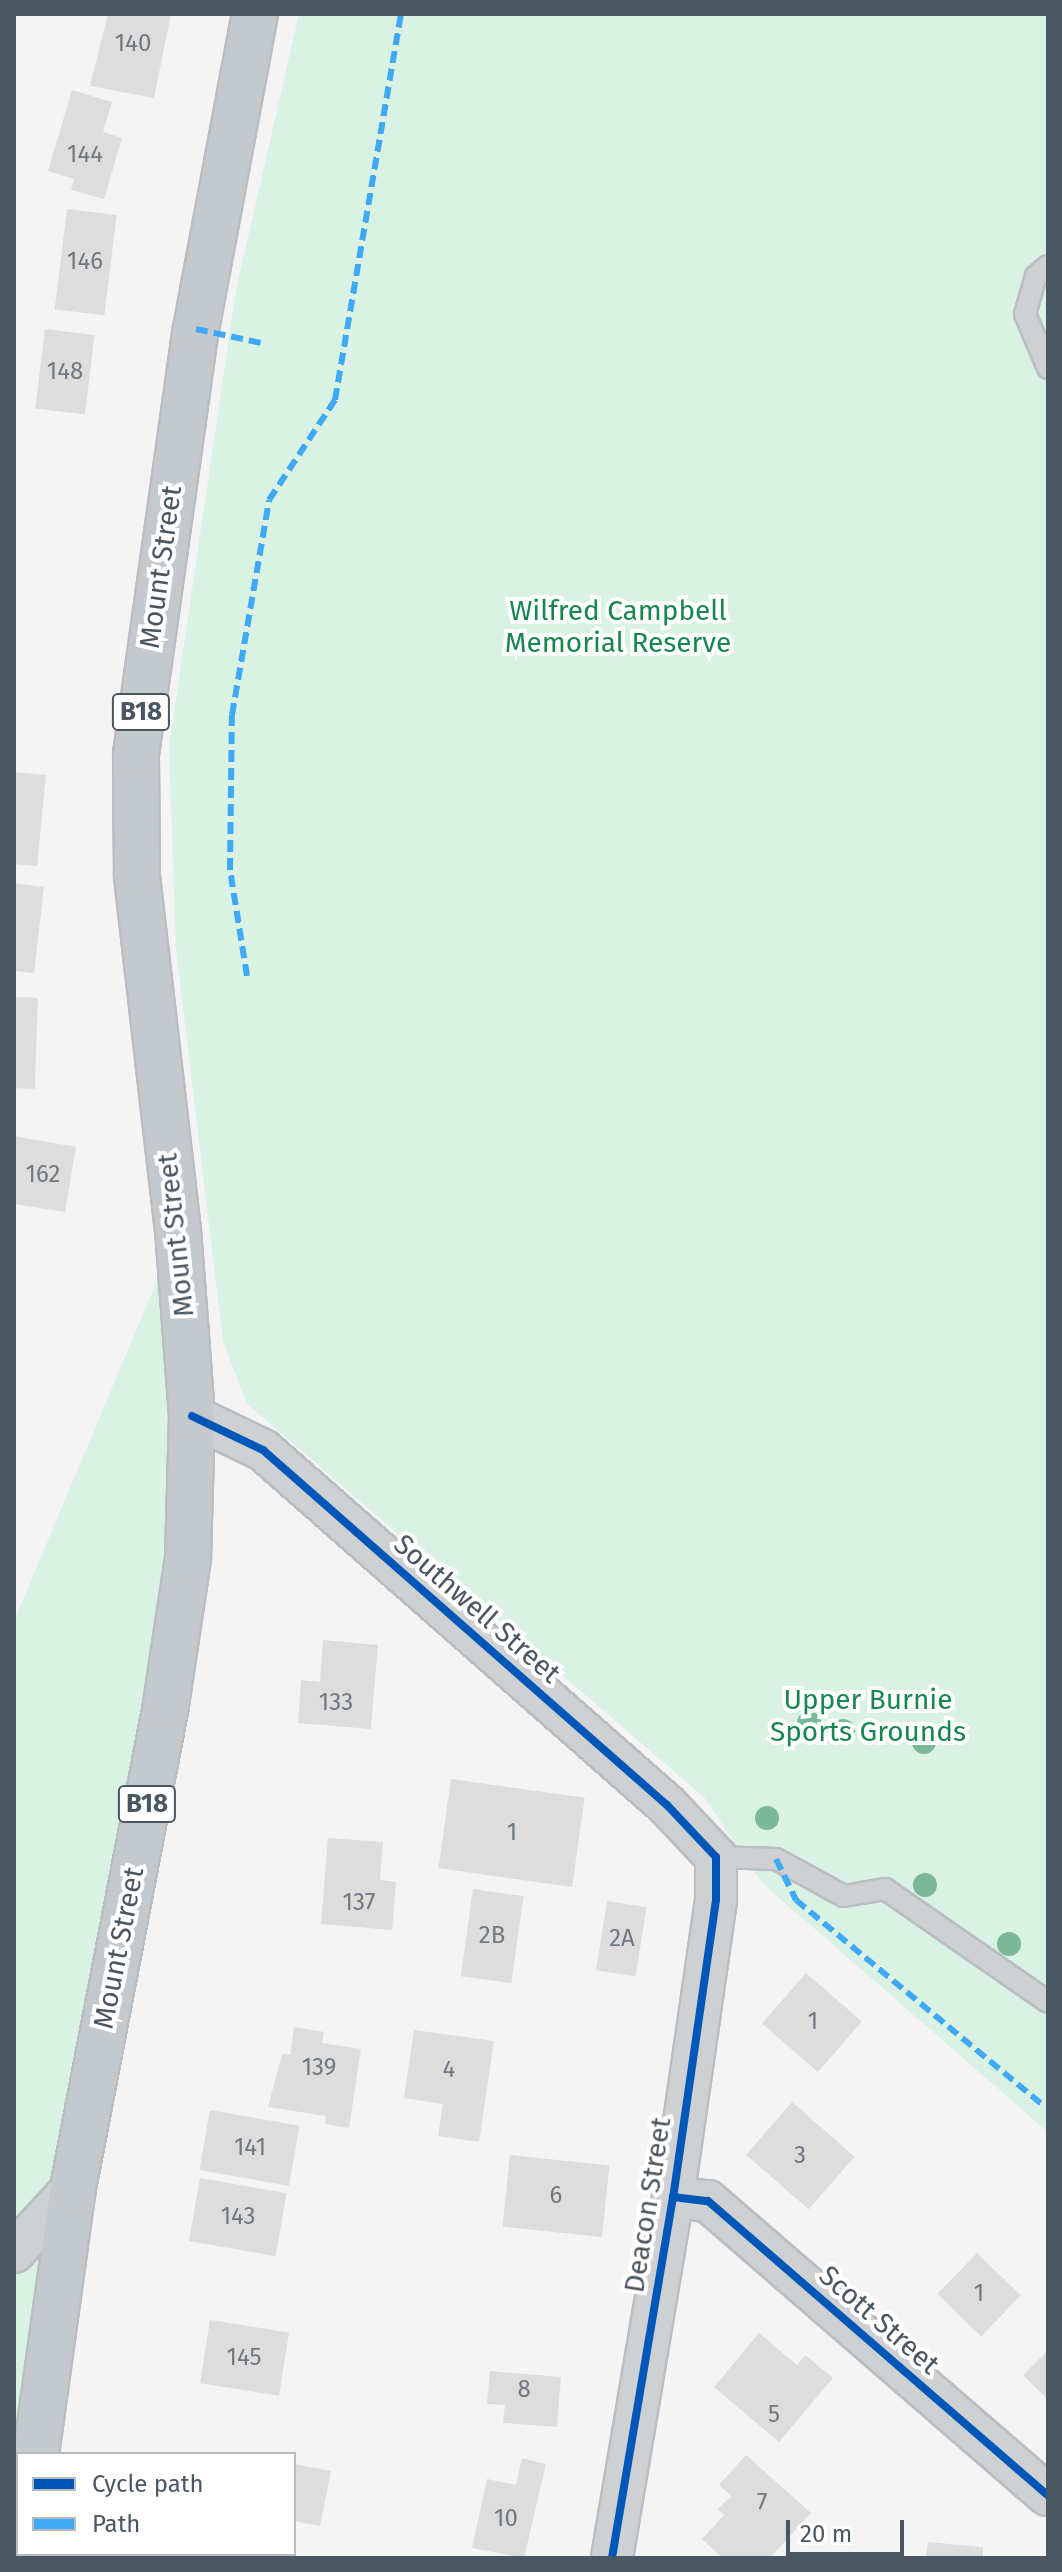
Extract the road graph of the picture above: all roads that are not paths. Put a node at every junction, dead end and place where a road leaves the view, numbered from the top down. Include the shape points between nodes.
1 (255, 14) edge
2 (1048, 266) edge
3 (1048, 368) edge
4 (192, 1416) junction
5 (716, 1857) junction
6 (1048, 2002) edge
7 (73, 2188) junction
8 (673, 2197) junction
9 (14, 2252) edge
10 (36, 2452) edge
11 (1048, 2495) edge
12 (612, 2558) edge

1 - 4 highway, Mount Street / B18 via 196,329 136,754 137,874 178,1231
2 - 3 lane via 1036,276 1025,314
4 - 5 street, Southwell Street via 263,1450 667,1805
4 - 7 highway, Mount Street / B18 via 188,1558 171,1675
5 - 6 lane via 776,1859 844,1896 885,1889
5 - 8 street, Deacon Street via 716,1900
7 - 9 street
7 - 10 highway, Mount Street / B18
8 - 11 street, Scott Street via 708,2201
8 - 12 street, Deacon Street

